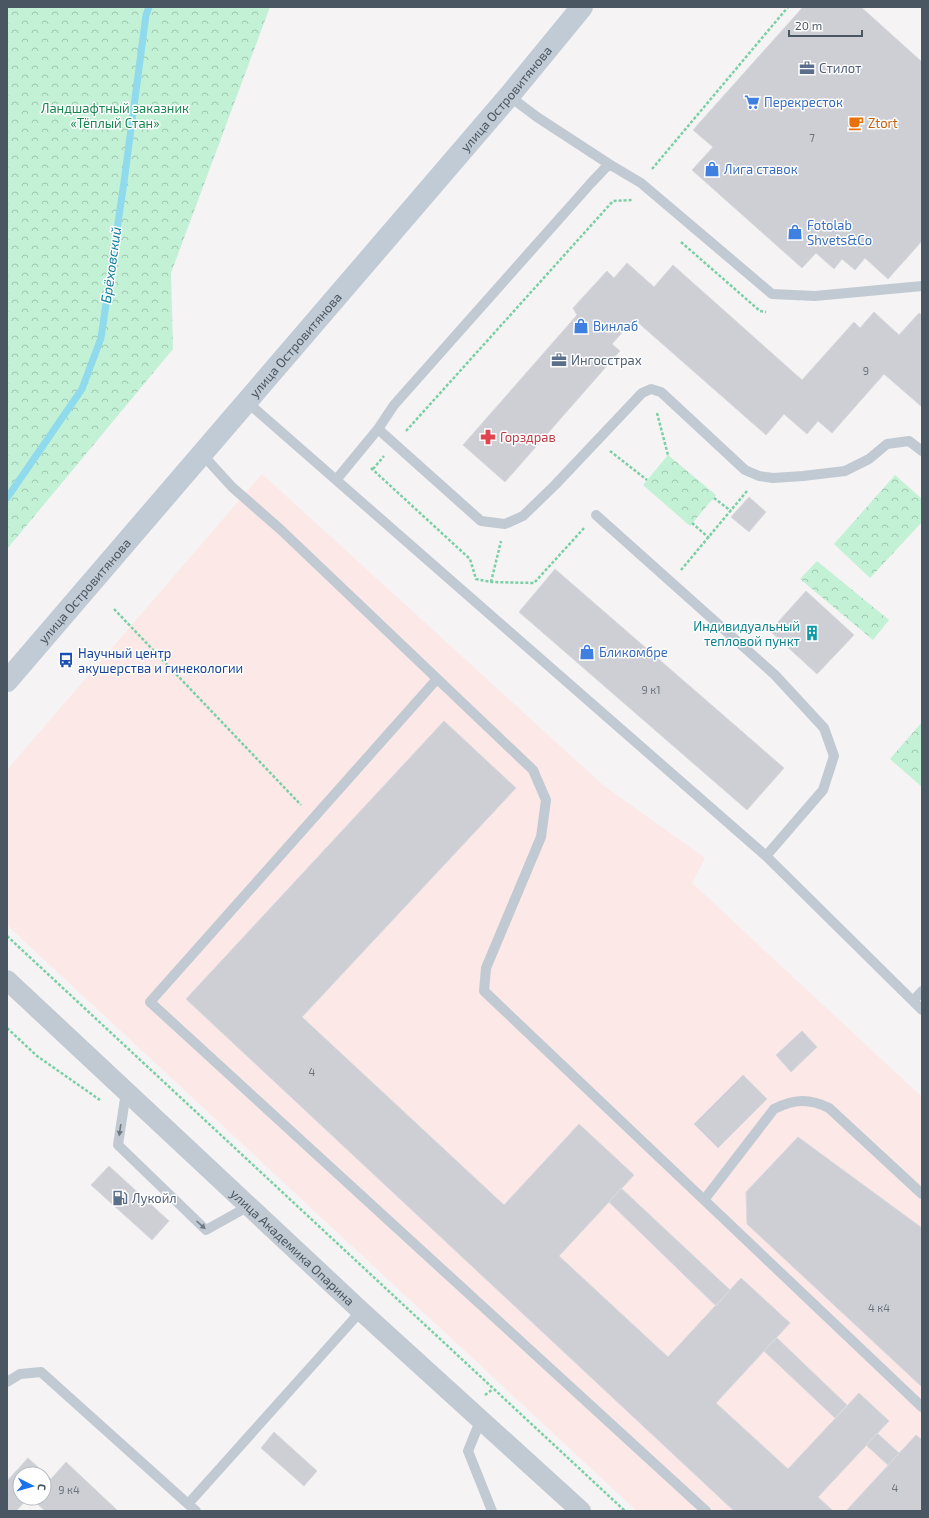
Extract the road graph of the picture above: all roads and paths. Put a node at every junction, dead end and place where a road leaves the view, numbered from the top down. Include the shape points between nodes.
1 (582, 7) edge
2 (788, 7) edge
3 (509, 96) junction
4 (609, 164) junction
5 (641, 183) junction
6 (631, 199) dead end
7 (613, 201) dead end
8 (922, 286) edge
9 (651, 389) junction
10 (247, 402) junction
11 (378, 429) junction
12 (597, 441) junction
13 (394, 444) junction
14 (922, 451) edge
15 (202, 454) junction
16 (668, 455) dead end
17 (356, 457) junction
18 (373, 469) junction
19 (759, 476) junction
20 (336, 480) junction
21 (647, 480) dead end
22 (714, 498) dead end
23 (731, 511) junction
24 (596, 515) joint
25 (692, 523) dead end
26 (506, 524) junction
27 (709, 538) junction
28 (491, 582) junction
29 (670, 582) junction
30 (114, 609) dead end
31 (437, 679) junction
32 (7, 681) edge
33 (314, 818) junction
34 (766, 856) junction
35 (7, 936) edge
36 (7, 980) edge
37 (922, 991) edge
38 (913, 1001) junction
39 (922, 1010) edge
40 (126, 1092) junction
41 (922, 1194) edge
42 (704, 1200) junction
43 (249, 1206) junction
44 (361, 1310) junction
45 (7, 1382) edge
46 (922, 1407) edge
47 (481, 1419) junction
48 (188, 1504) junction
49 (196, 1511) edge
50 (492, 1511) edge
51 (580, 1511) edge
52 (625, 1511) edge
53 (706, 1511) edge

1 - 3 main road, улица Островитянова
2 - 5 path
3 - 4 lane
3 - 10 main road, улица Островитянова
4 - 5 lane
4 - 11 lane via 399,399
5 - 6 path
5 - 8 lane via 772,294 815,296
7 - 13 path
9 - 12 lane via 642,393
9 - 16 path
9 - 19 lane via 661,392 745,470
10 - 15 main road, улица Островитянова
10 - 20 lane
11 - 13 lane
11 - 17 lane
12 - 21 path
12 - 26 lane via 523,516
13 - 18 path
13 - 26 lane via 481,521
14 - 19 lane via 909,441 887,444 869,459 844,470 803,476
15 - 31 lane via 232,487 280,529
15 - 32 main road, улица Островитянова
17 - 18 path
17 - 20 lane
18 - 28 path via 470,560 476,579
19 - 23 path
20 - 34 lane
22 - 23 path
23 - 27 path
24 - 28 path via 534,582
24 - 29 lane
25 - 27 path
26 - 28 path
27 - 29 path
29 - 34 lane via 775,675 824,728 827,735 834,756 823,790
30 - 33 path
31 - 33 lane
31 - 42 lane via 532,770 546,800 541,837 486,968 484,991
33 - 53 lane via 150,1002
34 - 38 lane
35 - 52 path
36 - 40 street, улица Академика Опарина
37 - 38 lane
38 - 39 lane
40 - 43 street, улица Академика Опарина
40 -> 43 lane via 118,1145 206,1230
41 - 42 lane via 829,1108 816,1102 802,1100 786,1103 774,1109
42 - 46 lane
43 - 44 street, улица Академика Опарина
44 - 47 street, улица Академика Опарина
44 - 48 lane
45 - 48 lane via 20,1374 42,1372
47 - 50 lane via 468,1451
47 - 51 street, улица Академика Опарина
48 - 49 lane

